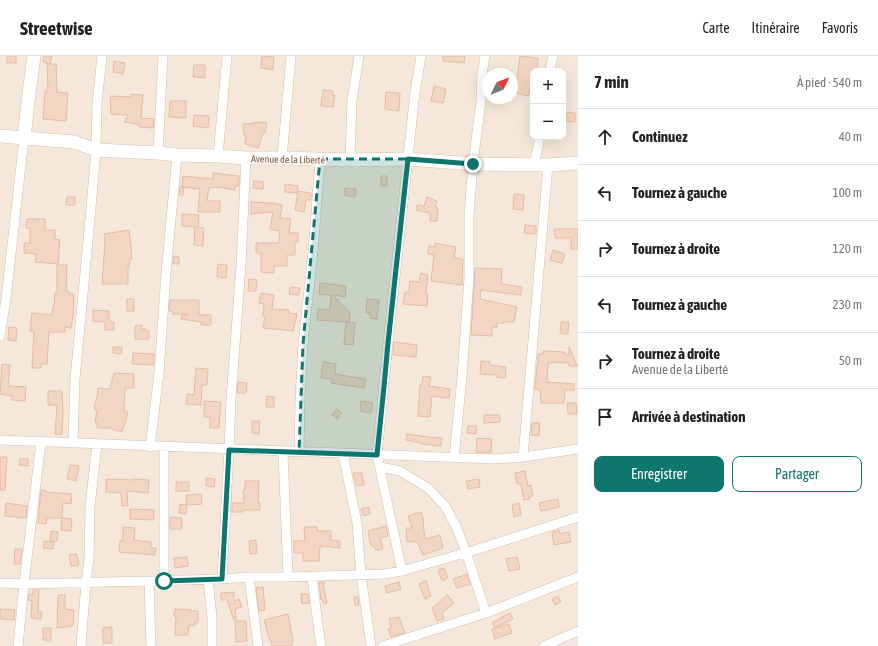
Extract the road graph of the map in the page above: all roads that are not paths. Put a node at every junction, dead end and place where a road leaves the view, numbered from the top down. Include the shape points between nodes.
1 (34, 56) edge
2 (102, 56) edge
3 (164, 56) edge
4 (227, 56) edge
5 (291, 56) edge
6 (360, 56) edge
7 (422, 56) edge
8 (485, 56) edge
9 (553, 56) edge
10 (551, 68) edge
11 (0, 136) edge
12 (24, 138) junction
13 (539, 140) edge
14 (96, 150) junction
15 (158, 153) junction
16 (177, 155) junction
17 (218, 156) junction
18 (246, 158) junction
19 (282, 158) junction
20 (320, 159) junction
21 (408, 159) junction
22 (350, 160) junction
23 (578, 163) edge
24 (473, 164) junction
25 (534, 165) junction
26 (548, 165) junction
27 (3, 299) edge
28 (0, 336) edge
29 (0, 440) edge
30 (41, 442) junction
31 (73, 443) junction
32 (98, 444) junction
33 (150, 447) junction
34 (164, 447) junction
35 (578, 449) edge
36 (229, 450) junction
37 (283, 452) junction
38 (299, 452) junction
39 (343, 454) junction
40 (377, 455) junction
41 (523, 457) junction
42 (454, 458) junction
43 (380, 467) junction
44 (578, 517) edge
45 (466, 552) junction
46 (402, 571) junction
47 (361, 575) junction
48 (312, 576) junction
49 (249, 577) junction
50 (288, 577) junction
51 (578, 577) edge
52 (222, 579) junction
53 (208, 580) junction
54 (149, 581) junction
55 (164, 581) junction
56 (86, 582) junction
57 (0, 583) edge
58 (24, 584) junction
59 (486, 613) junction
60 (578, 631) edge
61 (18, 646) edge
62 (81, 646) edge
63 (151, 646) edge
64 (212, 646) edge
65 (258, 646) edge
66 (321, 646) edge
67 (372, 646) edge
68 (383, 646) edge
69 (544, 646) edge

1 - 12 street
2 - 14 street
3 - 15 street
4 - 17 street
5 - 19 street
6 - 22 street via 352,100
7 - 21 street via 415,92
8 - 24 street
9 - 10 street
11 - 12 street, Avenue de la Liberté
12 - 14 street, Avenue de la Liberté via 74,142
12 - 27 street
13 - 25 street
14 - 15 street, Avenue de la Liberté
14 - 31 street via 75,379
15 - 16 street, Avenue de la Liberté
16 - 17 street, Avenue de la Liberté
16 - 33 street via 159,373
17 - 18 street, Avenue de la Liberté
18 - 19 street, Avenue de la Liberté
18 - 36 street
19 - 20 street, Avenue de la Liberté
20 - 22 street, Avenue de la Liberté
20 - 38 street via 303,344
21 - 22 street, Avenue de la Liberté
21 - 24 street, Avenue de la Liberté
21 - 40 street
23 - 26 street, Avenue de la Liberté
24 - 25 street, Avenue de la Liberté
24 - 42 street via 469,215 469,278
25 - 26 street, Avenue de la Liberté
26 - 41 street
27 - 28 street
29 - 30 street
30 - 31 street
30 - 58 street
31 - 32 street
32 - 33 street
32 - 56 street via 90,506
33 - 34 street
34 - 36 street
34 - 55 street
35 - 41 street
36 - 37 street
36 - 52 street
37 - 38 street
37 - 50 street
38 - 39 street
39 - 40 street
39 - 47 street via 357,523
40 - 42 street
40 - 43 street
41 - 42 street via 494,460
43 - 45 street via 400,471 428,488 445,506
43 - 46 street
44 - 45 street
45 - 46 street
45 - 59 street
46 - 47 street
47 - 48 street
47 - 67 street
48 - 50 street
48 - 66 street
49 - 50 street
49 - 52 street
49 - 65 street
51 - 59 street
52 - 53 street
53 - 55 street
53 - 64 street
54 - 55 street
54 - 56 street
54 - 63 street
56 - 58 street
56 - 62 street
57 - 58 street
58 - 61 street
59 - 68 street
60 - 69 street

